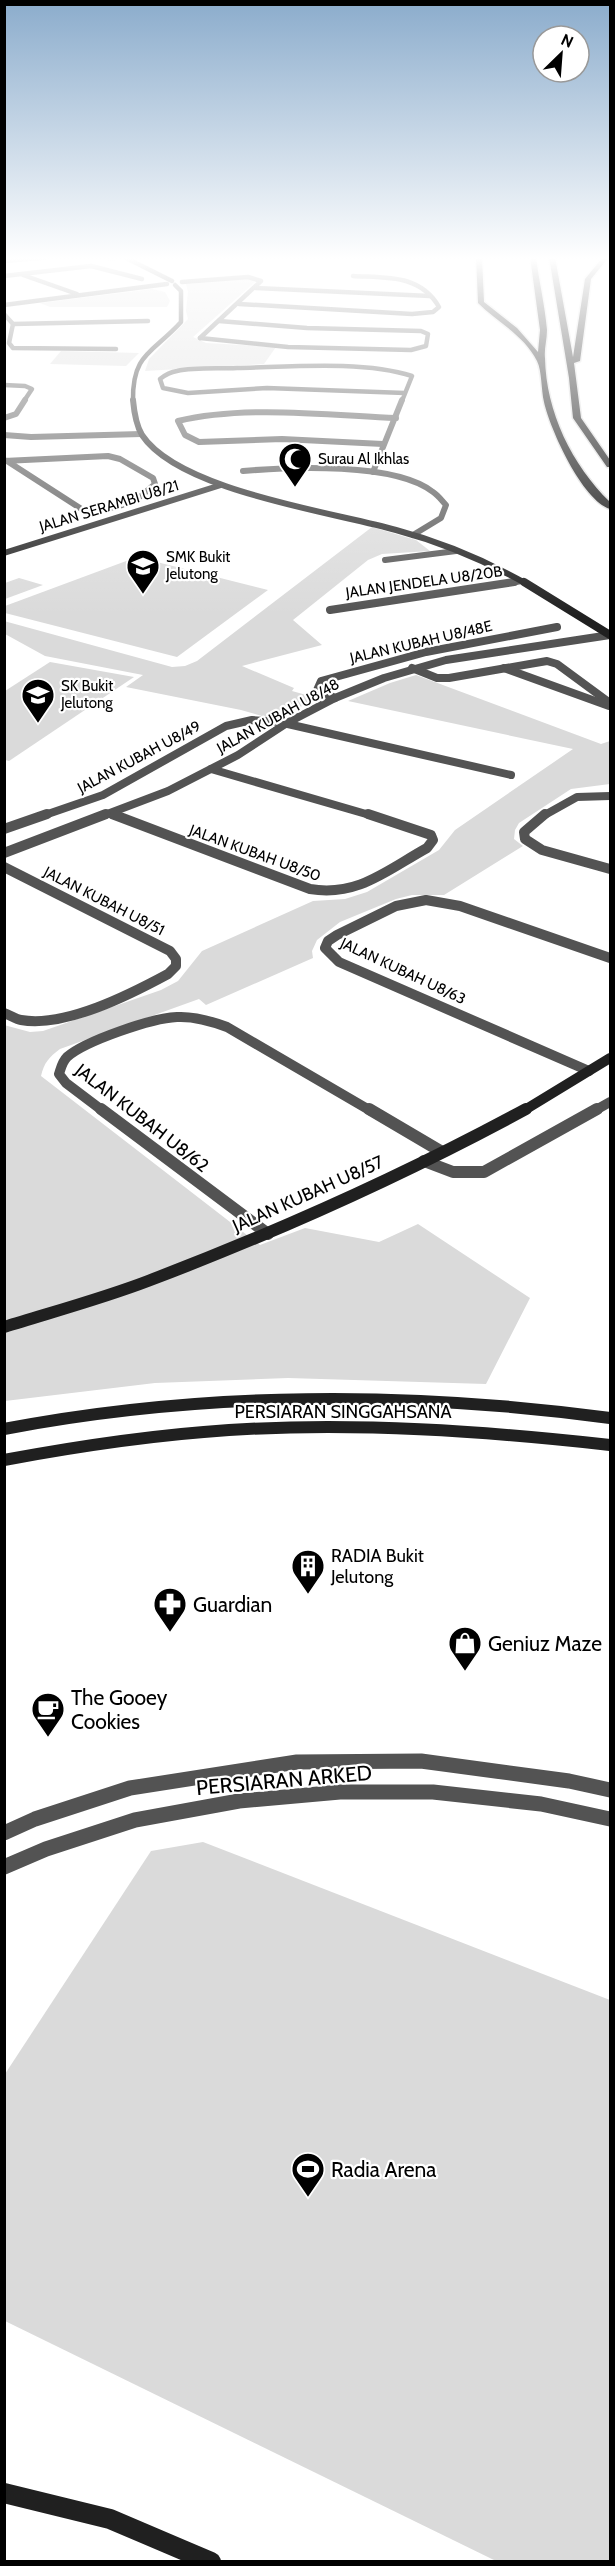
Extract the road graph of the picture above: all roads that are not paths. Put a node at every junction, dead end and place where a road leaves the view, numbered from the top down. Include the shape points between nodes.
1 (133, 377) edge
2 (163, 377) edge
3 (412, 377) edge
4 (543, 377) edge
5 (573, 378) edge
6 (4, 385) edge
7 (405, 393) junction
8 (4, 418) edge
9 (396, 418) junction
10 (4, 434) edge
11 (141, 434) junction
12 (384, 444) junction
13 (6, 461) edge
14 (610, 465) edge
15 (243, 471) dead end
16 (373, 472) junction
17 (221, 485) junction
18 (610, 506) edge
19 (413, 535) junction
20 (456, 551) junction
21 (4, 553) edge
22 (386, 560) dead end
23 (522, 581) junction
24 (330, 610) dead end
25 (557, 627) dead end
26 (610, 635) edge
27 (411, 668) junction
28 (503, 668) junction
29 (335, 698) junction
30 (610, 705) edge
31 (287, 723) junction
32 (211, 769) junction
33 (511, 775) dead end
34 (610, 795) edge
35 (111, 814) junction
36 (4, 829) edge
37 (4, 853) edge
38 (4, 867) edge
39 (610, 868) edge
40 (610, 958) edge
41 (4, 1013) edge
42 (610, 1058) edge
43 (589, 1071) junction
44 (610, 1102) edge
45 (442, 1152) junction
46 (424, 1161) junction
47 (267, 1234) junction
48 (4, 1327) edge
49 (610, 1418) edge
50 (4, 1428) edge
51 (610, 1445) edge
52 (4, 1460) edge
53 (610, 1790) edge
54 (610, 1818) edge
55 (4, 1833) edge
56 (4, 1867) edge
57 (4, 2493) edge
58 (211, 2562) edge

1 - 11 street via 134,407
2 - 7 street via 163,388 179,393 267,388
3 - 7 street
4 - 18 highway via 559,441 593,492
5 - 14 highway via 577,418
6 - 8 street via 32,389 16,414
7 - 9 street
9 - 12 street
9 - 12 street via 271,413 178,421 187,438 199,442 282,439
10 - 11 street
11 - 17 street via 165,455
12 - 16 street
13 - 13 street via 113,457 153,478 155,484 121,503 83,510
15 - 16 street via 288,468
16 - 19 street via 417,482 444,500 446,512 441,518
17 - 19 street
17 - 21 street, JALAN SERAMBI U8/21
19 - 20 street
20 - 22 street
20 - 23 street
23 - 24 street, JALAN JENDELA U8/20B
23 - 26 street
25 - 29 street, JALAN KUBAH U8/48E via 426,652 321,681 317,690
26 - 27 street, JALAN KUBAH U8/48
27 - 28 street via 443,678
27 - 29 street, JALAN KUBAH U8/48
28 - 30 street
28 - 30 street via 552,662
29 - 31 street, JALAN KUBAH U8/48
31 - 32 street, JALAN KUBAH U8/48
31 - 33 street, JALAN KUBAH U8/49
31 - 36 street, JALAN KUBAH U8/49 via 233,723 103,795
32 - 35 street, JALAN KUBAH U8/48
32 - 35 street, JALAN KUBAH U8/50 via 415,828 433,840 427,848 358,887 325,891 310,889
34 - 39 street via 567,800 525,832 525,840 542,850
35 - 37 street, JALAN KUBAH U8/48
38 - 41 street, JALAN KUBAH U8/51 via 170,951 177,959 176,966 155,981 61,1019 31,1022
40 - 43 street, JALAN KUBAH U8/63 via 460,906 426,900 396,906 337,935 325,948 339,962
42 - 43 street, JALAN KUBAH U8/57
43 - 45 street, JALAN KUBAH U8/57 via 525,1110
44 - 46 street via 484,1172 458,1174
45 - 46 street, JALAN KUBAH U8/57
45 - 47 street, JALAN KUBAH U8/62 via 211,1021 174,1017 156,1021 84,1047 61,1064 59,1074 66,1083
46 - 47 street, JALAN KUBAH U8/57
47 - 48 street, JALAN KUBAH U8/57 via 145,1282
49 - 50 street, PERSIARAN SINGGAHSANA via 493,1405 273,1399 139,1409
51 - 52 street, PERSIARAN SINGGAHSANA via 466,1430 274,1426 109,1442
53 - 55 street, PERSIARAN ARKED via 421,1761 297,1762 130,1788
54 - 56 street, PERSIARAN ARKED via 541,1804 433,1792 340,1792 239,1801 135,1820
57 - 58 street via 110,2519

